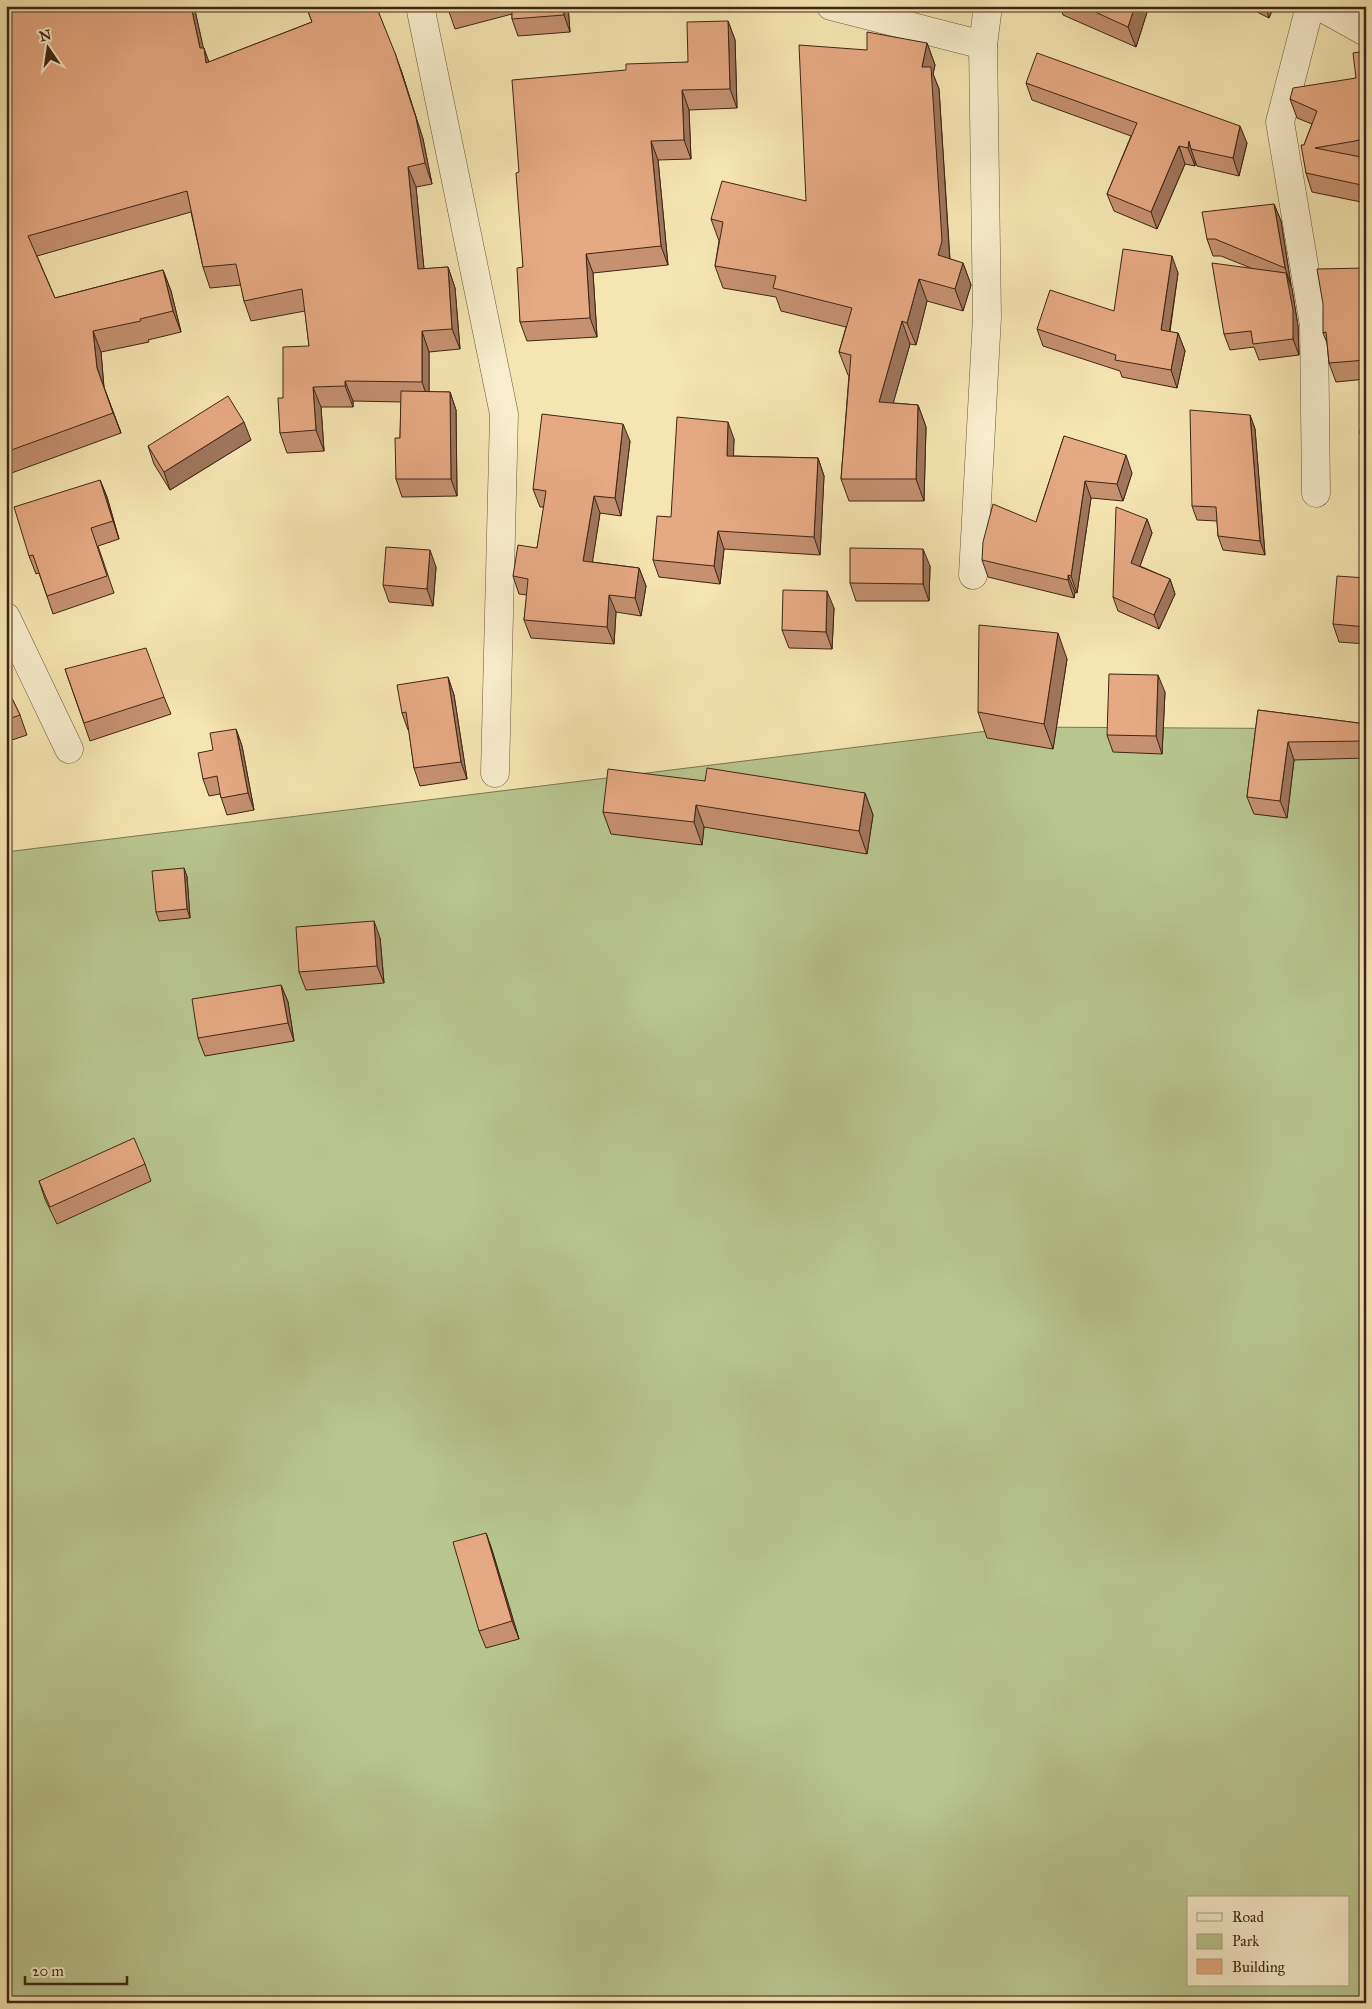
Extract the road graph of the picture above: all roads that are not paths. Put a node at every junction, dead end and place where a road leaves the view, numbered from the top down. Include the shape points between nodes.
1 (420, 6) edge
2 (831, 6) edge
3 (988, 6) edge
4 (1310, 6) edge
5 (1319, 6) edge
6 (1366, 32) edge
7 (983, 45) junction
8 (1316, 493) dead end
9 (973, 575) dead end
10 (6, 617) edge
11 (69, 748) dead end
12 (495, 774) dead end

1 - 12 street via 504,414
2 - 7 street
3 - 7 street
4 - 8 street via 1280,122 1314,325
5 - 6 street
7 - 9 street via 987,317
10 - 11 street

